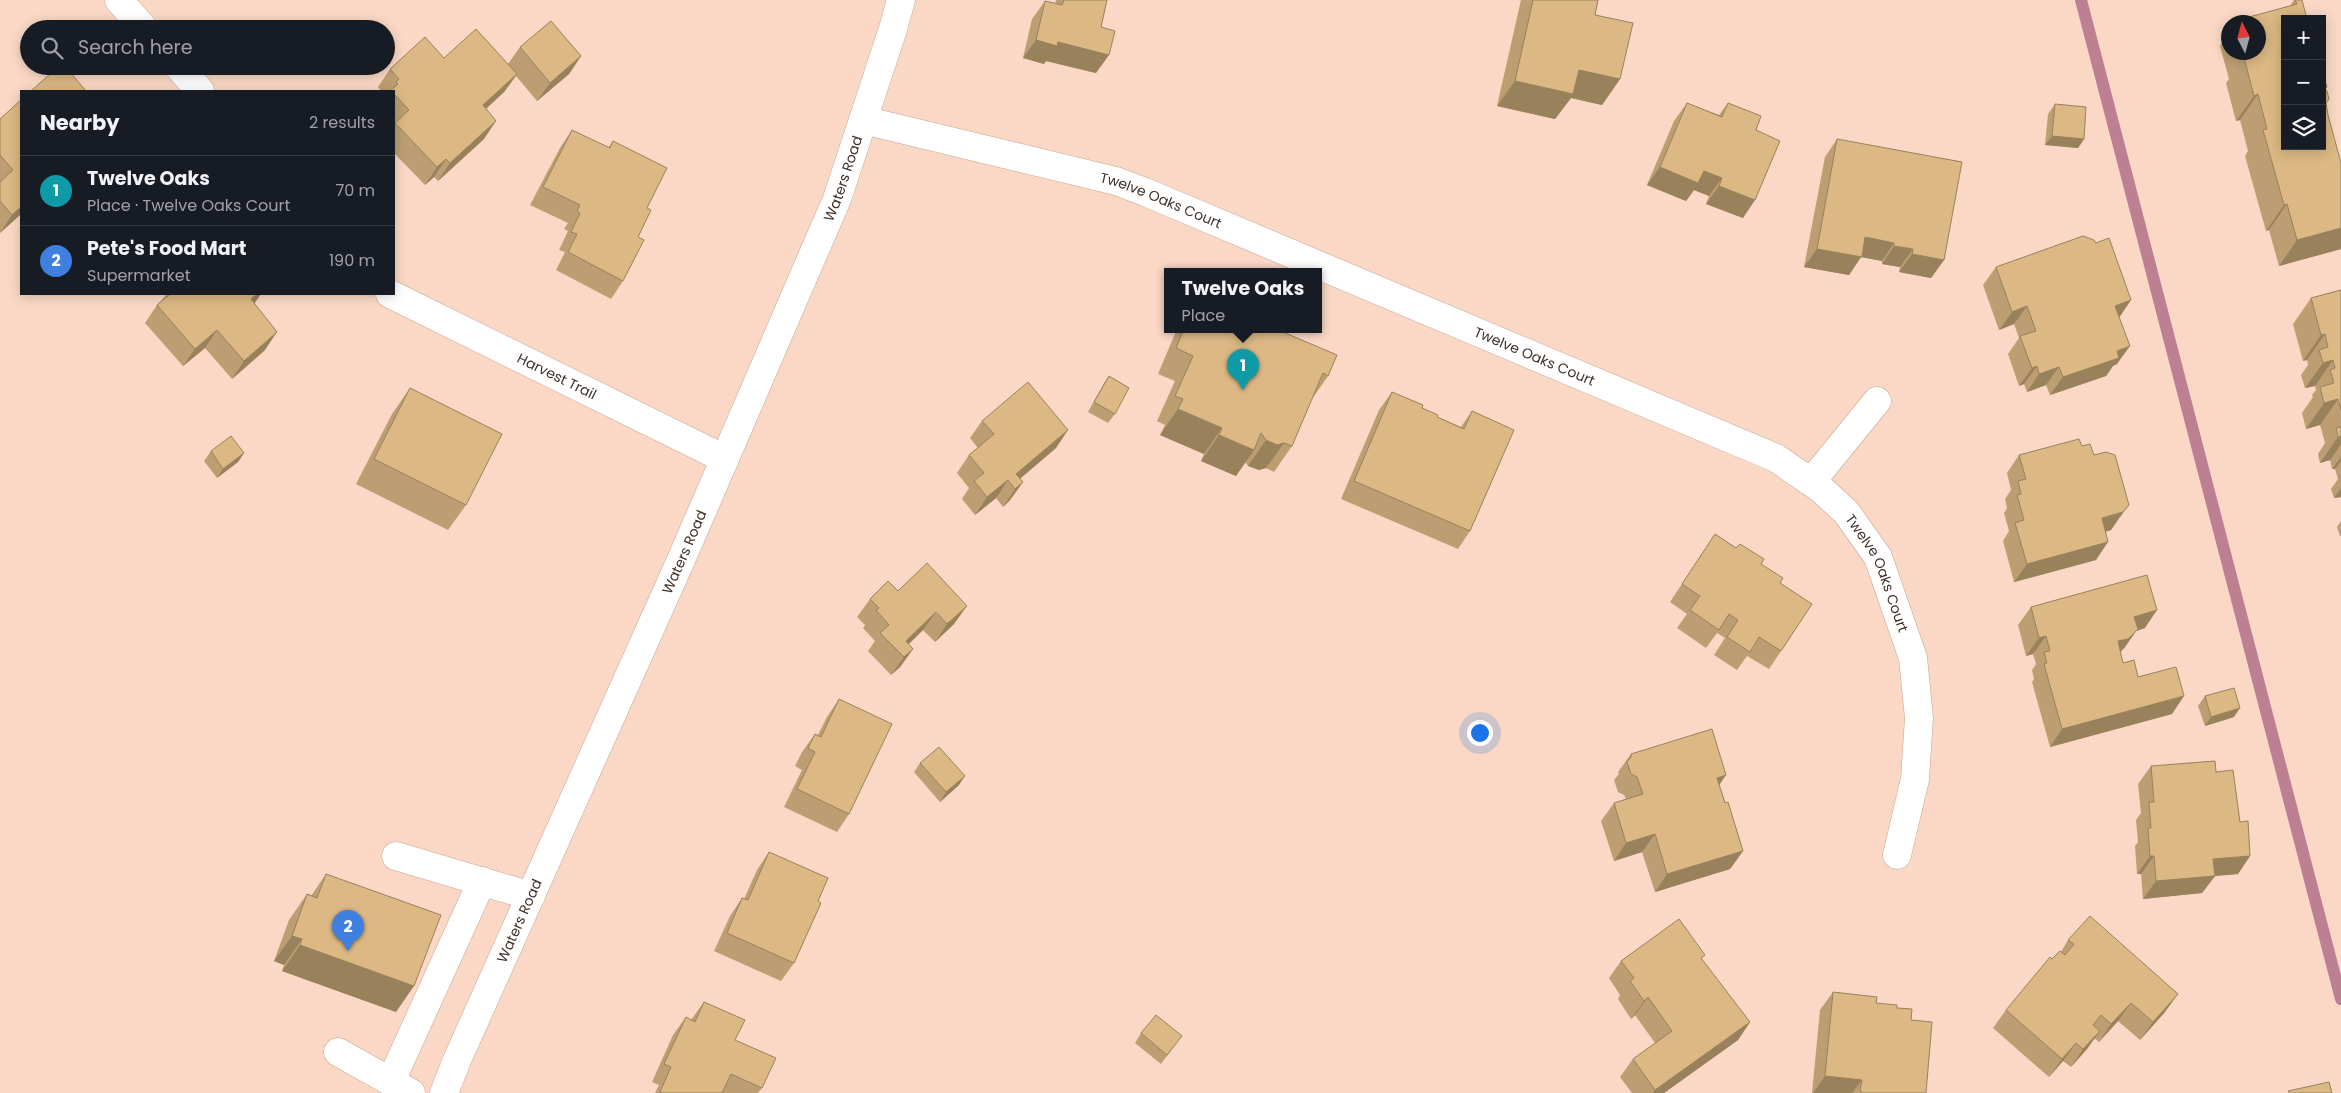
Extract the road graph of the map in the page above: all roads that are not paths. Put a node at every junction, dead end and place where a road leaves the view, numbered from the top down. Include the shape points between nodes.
1 (119, 0) edge
2 (901, 0) edge
3 (136, 20) edge
4 (186, 75) edge
5 (199, 90) edge
6 (863, 120) junction
7 (392, 295) edge
8 (1877, 401) dead end
9 (725, 459) junction
10 (1811, 482) junction
11 (1897, 855) dead end
12 (396, 856) dead end
13 (482, 881) junction
14 (531, 896) junction
15 (338, 1052) dead end
16 (401, 1087) edge
17 (444, 1093) edge

1 - 3 street
2 - 6 street, Waters Road
4 - 5 street
6 - 9 street, Waters Road via 837,199
6 - 10 street, Twelve Oaks Court via 1116,182 1145,192 1776,458
7 - 9 street, Harvest Trail
8 - 10 street
9 - 14 street, Waters Road
10 - 11 street, Twelve Oaks Court via 1846,512 1878,557 1912,658 1919,718 1915,770
12 - 13 street
13 - 14 street
13 - 16 street
14 - 17 street, Waters Road
15 - 16 street

